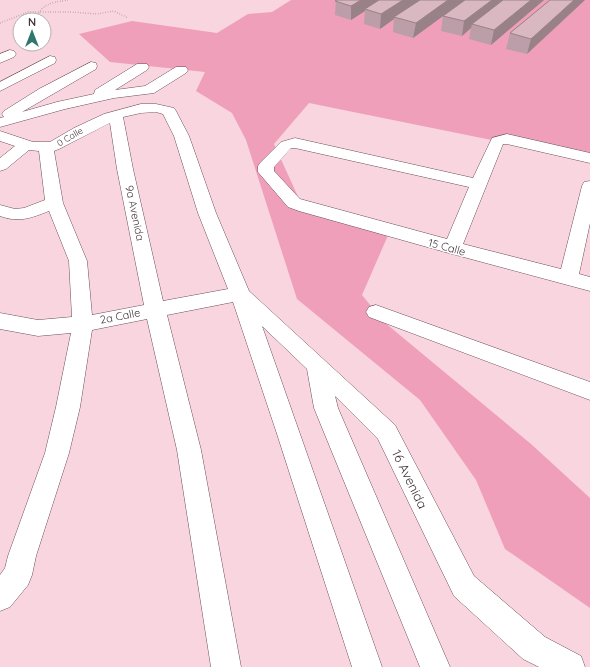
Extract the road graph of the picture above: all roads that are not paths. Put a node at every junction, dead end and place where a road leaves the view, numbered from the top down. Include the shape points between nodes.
1 (50, 60) dead end
2 (90, 66) dead end
3 (142, 67) dead end
4 (181, 70) dead end
5 (0, 87) edge
6 (92, 99) junction
7 (116, 116) junction
8 (0, 119) edge
9 (0, 123) edge
10 (0, 136) edge
11 (36, 147) junction
12 (590, 158) edge
13 (0, 166) edge
14 (479, 184) junction
15 (590, 186) edge
16 (54, 203) junction
17 (7, 213) edge
18 (0, 229) edge
19 (452, 248) junction
20 (568, 278) junction
21 (590, 284) edge
22 (240, 294) junction
23 (155, 309) junction
24 (376, 312) dead end
25 (0, 321) edge
26 (83, 324) junction
27 (317, 365) junction
28 (590, 390) edge
29 (0, 597) edge
30 (226, 667) edge
31 (367, 667) edge
32 (435, 667) edge
33 (570, 667) edge

1 - 5 street
2 - 8 street
3 - 6 street
4 - 6 street via 149,90
6 - 9 street
7 - 11 street, 0 Calle via 101,120 54,146
7 - 22 street, 0 Calle via 146,108 169,111 187,148 207,214
7 - 23 street, 9a Avenida
10 - 11 street
11 - 13 street, 0 Calle
11 - 16 street
12 - 14 street via 507,139 497,140
14 - 19 street
14 - 19 street, 15 Calle via 295,143 286,145 266,166 266,172 294,203 305,208
15 - 20 street
16 - 17 street via 27,213
16 - 26 street via 78,261
17 - 18 street
19 - 20 street, 15 Calle
20 - 21 street, 15 Calle
22 - 23 street, 2a Calle
22 - 27 street, 16 Avenida
22 - 31 street via 297,455
23 - 26 street, 2a Calle
23 - 30 street, 9a Avenida via 189,450
24 - 28 street
25 - 26 street, 2a Calle via 38,328
26 - 29 street via 57,453 18,575
27 - 32 street via 326,408
27 - 33 street, 16 Avenida via 386,432 464,586 534,648

